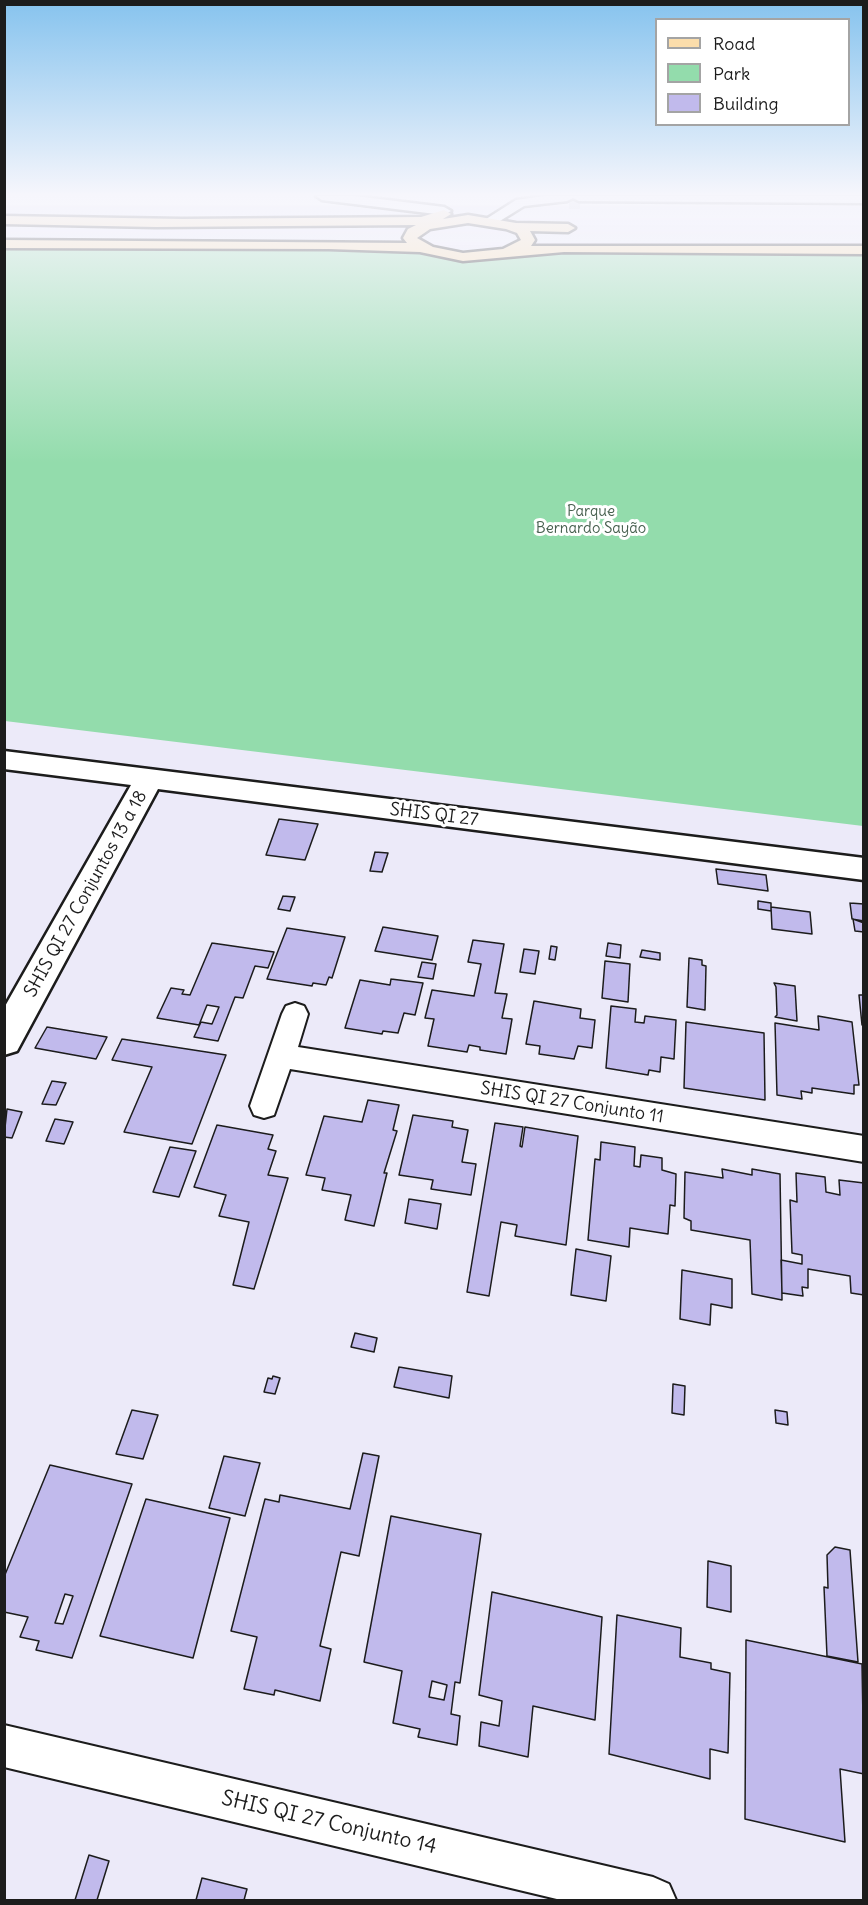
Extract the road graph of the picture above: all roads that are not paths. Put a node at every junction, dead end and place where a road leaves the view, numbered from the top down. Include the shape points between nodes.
1 (4, 760) edge
2 (149, 779) junction
3 (864, 869) edge
4 (295, 1014) dead end
5 (4, 1041) edge
6 (281, 1056) junction
7 (264, 1106) dead end
8 (864, 1149) edge
9 (4, 1746) edge
10 (653, 1900) edge

1 - 2 street, SHIS QI 27
2 - 3 street, SHIS QI 27
2 - 5 street, SHIS QI 27 Conjuntos 13 a 18
4 - 6 street
6 - 7 street
6 - 8 street, SHIS QI 27 Conjunto 11
9 - 10 street, SHIS QI 27 Conjunto 14

